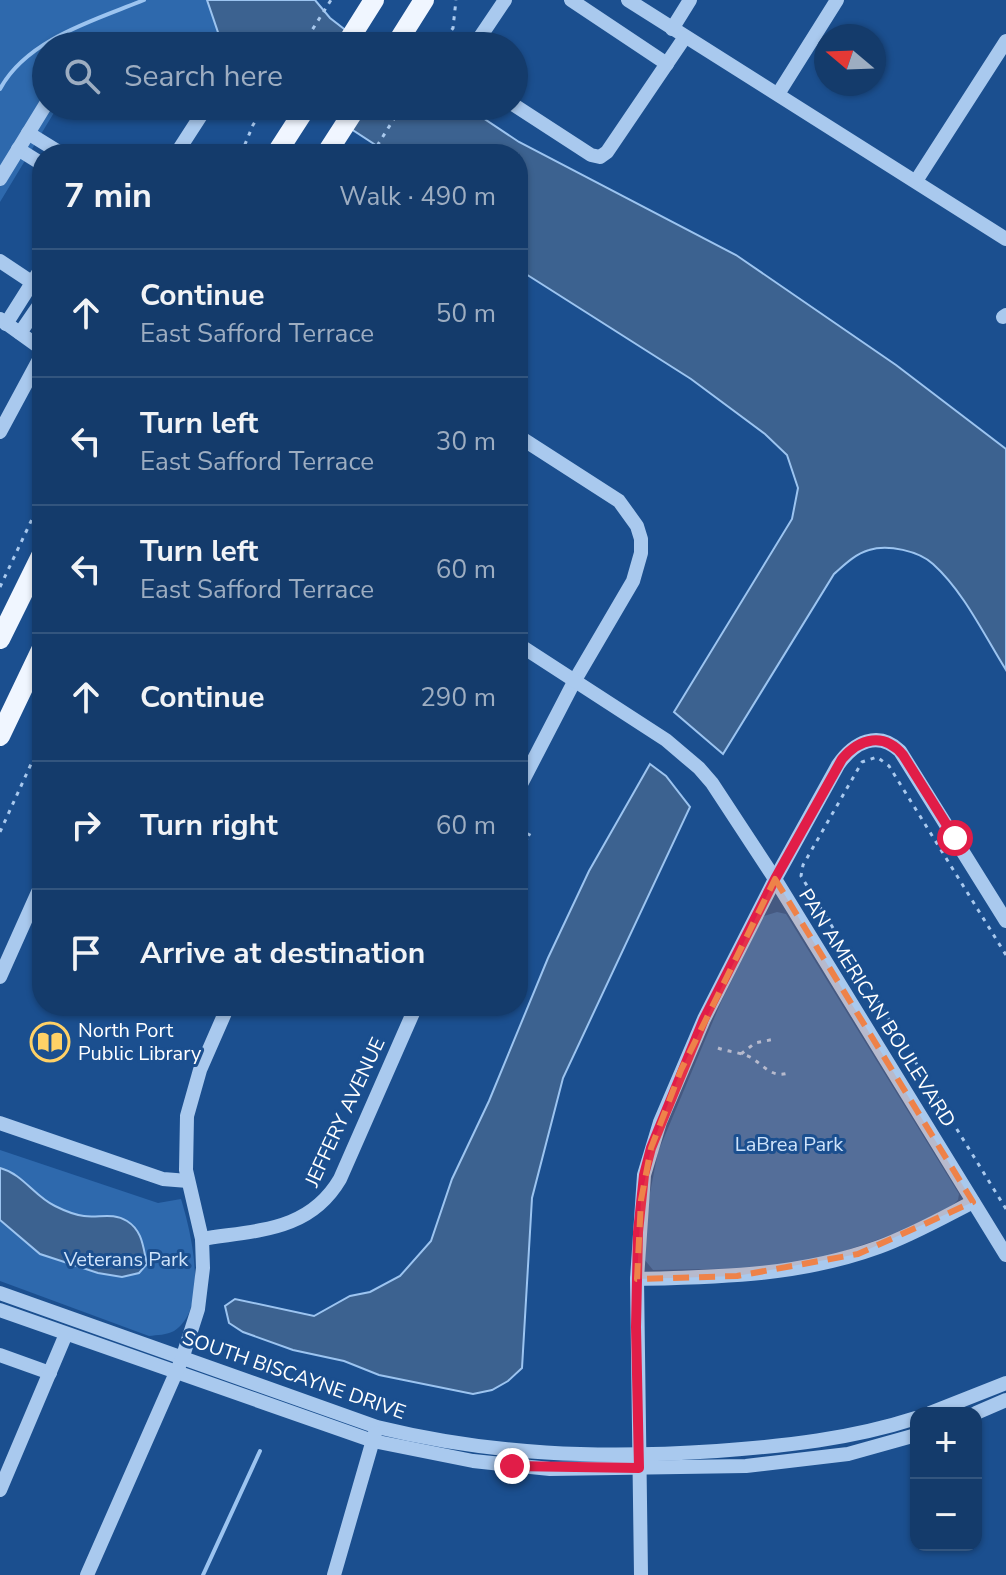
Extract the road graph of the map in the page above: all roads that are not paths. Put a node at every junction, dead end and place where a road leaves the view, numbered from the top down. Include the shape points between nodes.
1 (424, 0) edge
2 (505, 0) edge
3 (628, 0) edge
4 (690, 0) edge
5 (837, 0) edge
6 (578, 2) edge
7 (370, 6) edge
8 (354, 32) edge
9 (404, 32) edge
10 (483, 32) edge
11 (679, 33) junction
12 (1006, 41) edge
13 (667, 64) junction
14 (778, 94) junction
15 (528, 114) edge
16 (36, 120) edge
17 (198, 120) edge
18 (298, 120) edge
19 (348, 120) edge
20 (28, 133) junction
21 (46, 144) edge
22 (182, 144) edge
23 (282, 144) edge
24 (332, 144) edge
25 (18, 149) junction
26 (32, 158) edge
27 (0, 179) edge
28 (916, 181) junction
29 (1006, 239) edge
30 (0, 261) edge
31 (32, 283) edge
32 (32, 291) edge
33 (32, 316) edge
34 (3, 321) edge
35 (20, 333) junction
36 (32, 343) edge
37 (32, 371) edge
38 (0, 432) edge
39 (528, 442) edge
40 (32, 574) edge
41 (0, 639) edge
42 (528, 650) edge
43 (32, 669) edge
44 (575, 680) junction
45 (0, 736) edge
46 (528, 771) edge
47 (775, 879) junction
48 (32, 905) edge
49 (1006, 921) edge
50 (0, 977) edge
51 (224, 1016) edge
52 (412, 1016) edge
53 (0, 1123) edge
54 (188, 1181) junction
55 (973, 1202) junction
56 (202, 1239) junction
57 (1006, 1255) edge
58 (637, 1279) junction
59 (0, 1293) edge
60 (0, 1310) edge
61 (66, 1334) junction
62 (0, 1355) edge
63 (179, 1366) junction
64 (50, 1373) junction
65 (1006, 1383) edge
66 (1006, 1400) edge
67 (945, 1407) edge
68 (982, 1410) edge
69 (910, 1420) edge
70 (375, 1434) junction
71 (910, 1437) edge
72 (639, 1462) junction
73 (0, 1490) edge
74 (87, 1575) edge
75 (334, 1575) edge
76 (641, 1575) edge

1 - 9 main road
2 - 10 street
3 - 11 street
4 - 11 street
5 - 14 street
6 - 13 street
7 - 8 main road
11 - 13 street
11 - 14 street
12 - 28 street
13 - 15 street via 600,157
14 - 28 street
16 - 20 street
17 - 22 street
18 - 23 main road
19 - 24 main road
20 - 21 street
20 - 25 street
25 - 26 street
25 - 27 street
28 - 29 street
30 - 31 street
32 - 34 street
33 - 35 street
34 - 35 street
35 - 36 street
37 - 38 street
39 - 44 street via 619,501 641,539 633,581
40 - 41 main road
42 - 44 street, PAN AMERICAN BOULEVARD
43 - 45 main road
44 - 46 street
44 - 47 street, PAN AMERICAN BOULEVARD via 699,768
47 - 49 street via 842,759 862,742 876,739 903,755
47 - 55 street, PAN AMERICAN BOULEVARD
47 - 58 street via 704,1019 660,1122 644,1175
48 - 50 street
51 - 54 street via 190,1100 185,1131
52 - 56 street, JEFFERY AVENUE via 325,1202 289,1224
53 - 54 street via 163,1179
54 - 56 street
55 - 57 street, PAN AMERICAN BOULEVARD
55 - 58 street via 896,1240 814,1266 737,1276
56 - 63 street via 200,1300
58 - 72 street
59 - 63 street, SOUTH BISCAYNE DRIVE
60 - 61 street, SOUTH BISCAYNE DRIVE
61 - 63 street, SOUTH BISCAYNE DRIVE
61 - 64 street
62 - 64 street
63 - 70 street, SOUTH BISCAYNE DRIVE
63 - 74 street
64 - 73 street
65 - 67 street
66 - 68 street
69 - 72 street, SOUTH BISCAYNE DRIVE via 823,1441
70 - 72 street, SOUTH BISCAYNE DRIVE via 430,1455 512,1466
70 - 75 street
71 - 72 street, SOUTH BISCAYNE DRIVE via 799,1462
72 - 76 street

